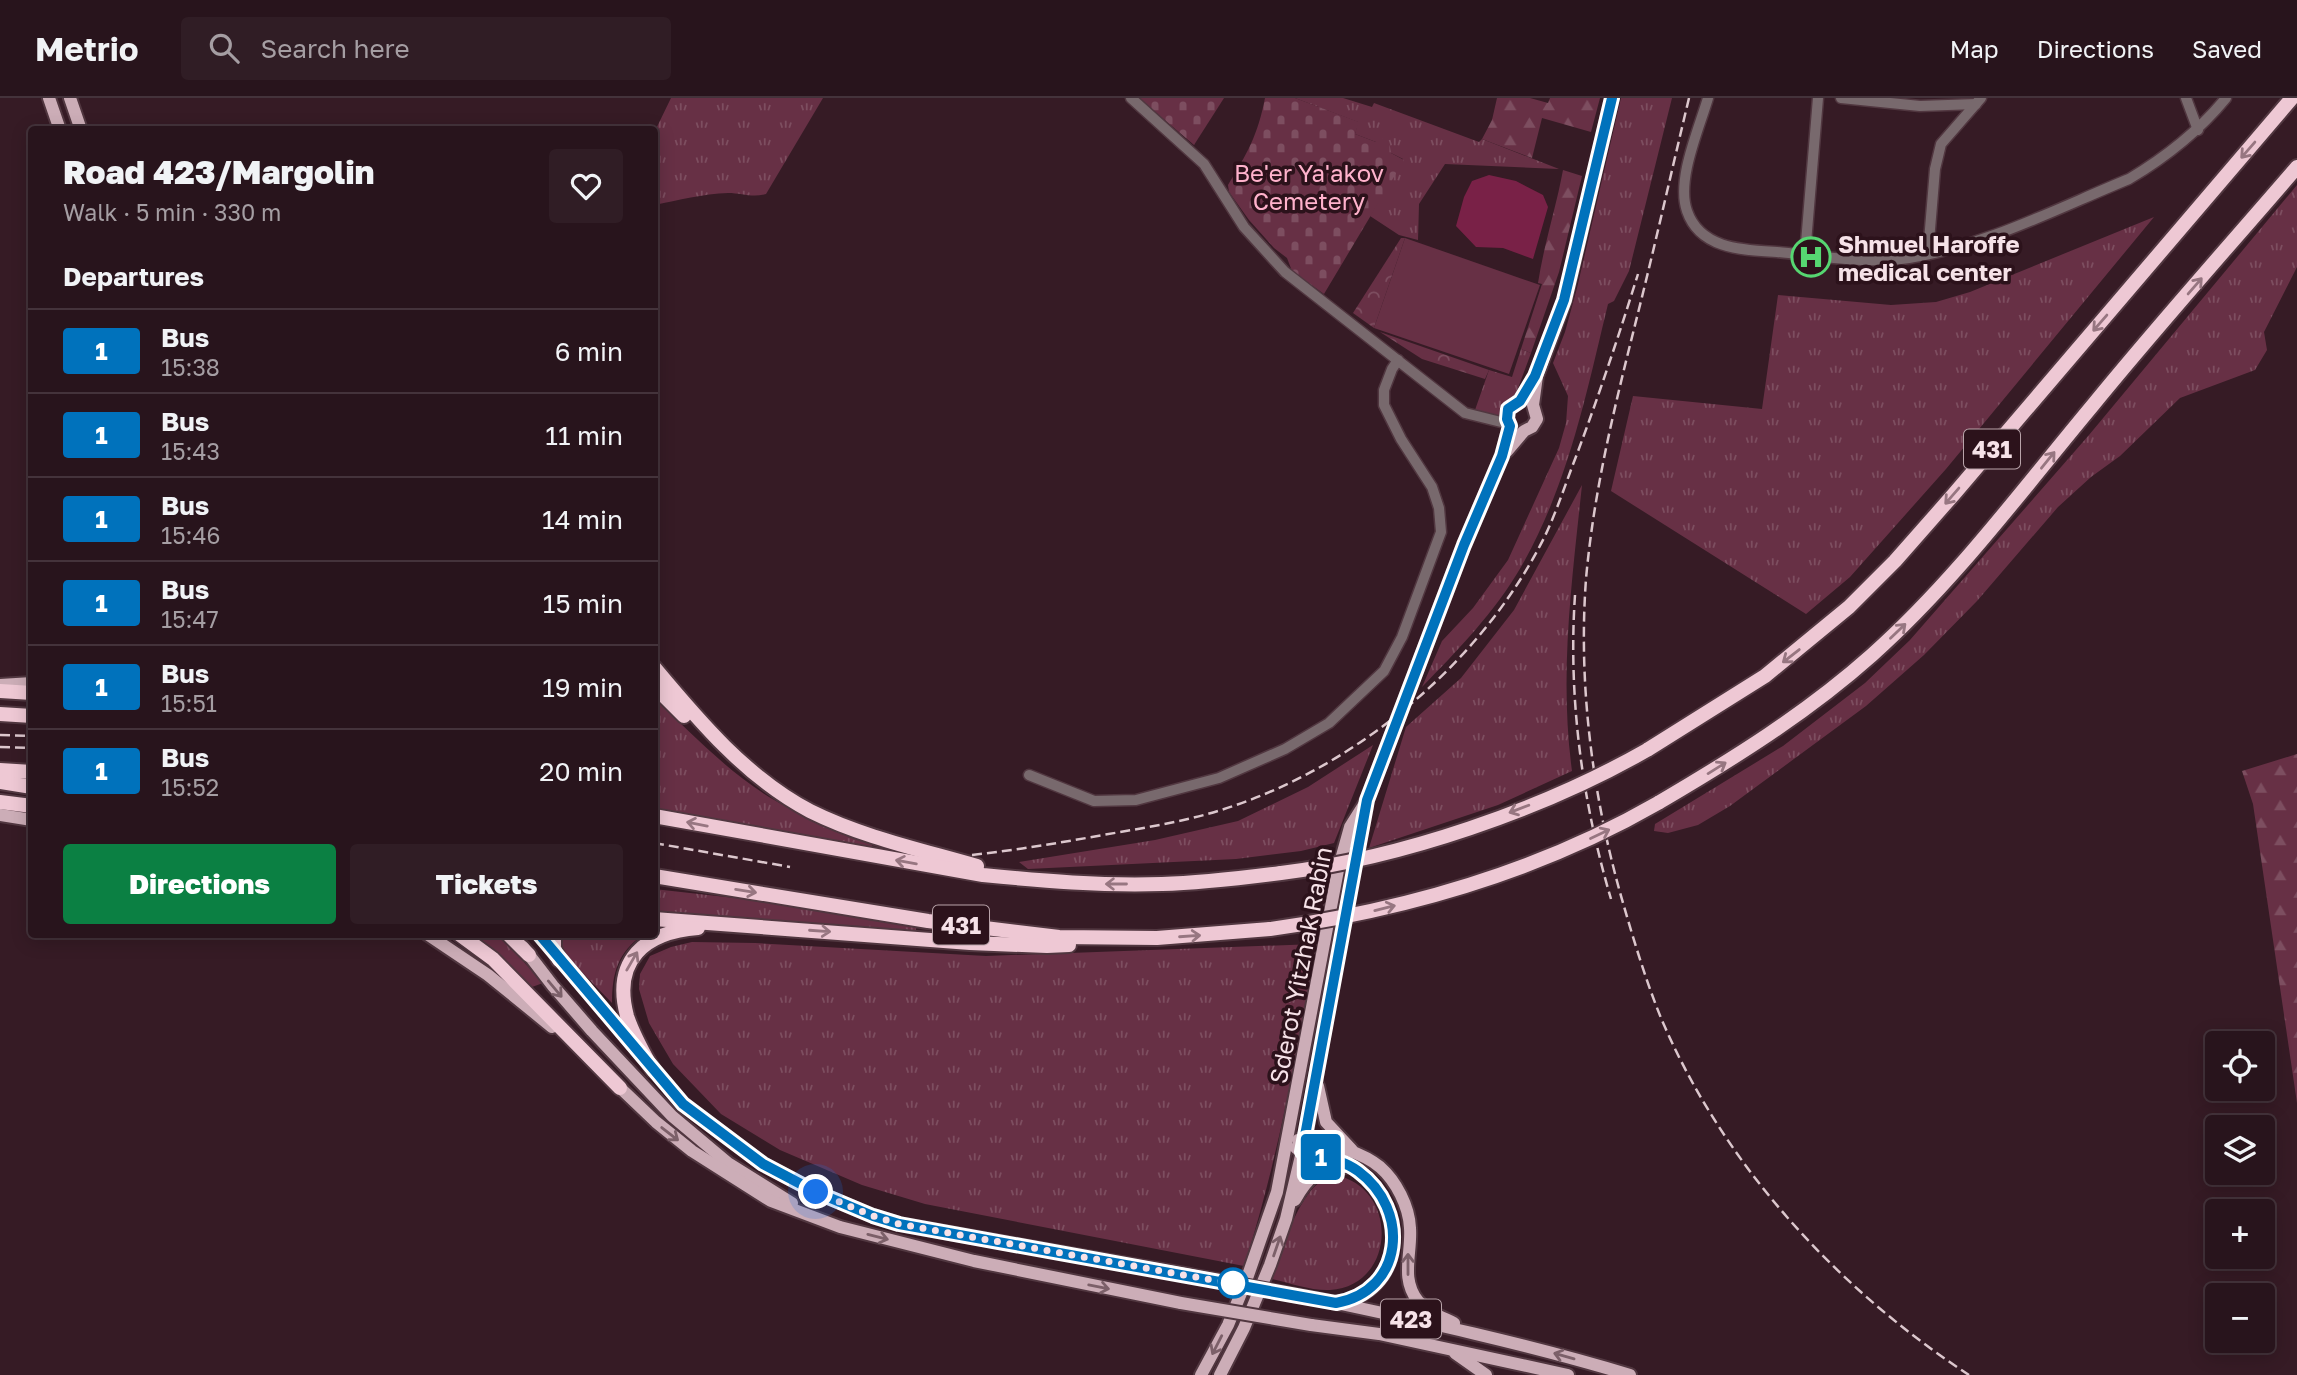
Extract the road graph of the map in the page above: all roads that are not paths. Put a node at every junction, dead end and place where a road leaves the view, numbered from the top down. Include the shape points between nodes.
1 (49, 98) edge
2 (70, 98) edge
3 (1131, 98) edge
4 (1612, 98) edge
5 (1708, 98) edge
6 (1818, 98) edge
7 (1841, 98) edge
8 (2186, 98) edge
9 (2226, 98) edge
10 (2292, 98) edge
11 (1979, 101) edge
12 (59, 126) edge
13 (80, 126) edge
14 (2198, 130) junction
15 (2297, 167) edge
16 (1928, 253) junction
17 (1805, 255) junction
18 (1398, 360) junction
19 (1539, 367) junction
20 (1520, 401) junction
21 (1533, 405) junction
22 (1508, 409) junction
23 (1465, 413) junction
24 (1509, 425) junction
25 (1524, 431) junction
26 (1498, 465) junction
27 (658, 672) edge
28 (28, 683) edge
29 (0, 685) edge
30 (658, 690) edge
31 (0, 691) edge
32 (28, 693) edge
33 (0, 714) edge
34 (28, 716) edge
35 (0, 770) edge
36 (28, 772) edge
37 (1029, 775) dead end
38 (0, 782) edge
39 (28, 786) edge
40 (1367, 800) junction
41 (0, 802) edge
42 (802, 805) junction
43 (28, 806) edge
44 (0, 815) edge
45 (658, 817) edge
46 (28, 819) edge
47 (658, 878) edge
48 (1022, 879) junction
49 (658, 919) edge
50 (753, 926) junction
51 (434, 938) edge
52 (464, 938) edge
53 (512, 938) edge
54 (518, 938) edge
55 (542, 938) edge
56 (554, 938) edge
57 (1157, 938) junction
58 (529, 955) junction
59 (559, 960) junction
60 (1318, 1065) junction
61 (653, 1070) junction
62 (620, 1087) junction
63 (1305, 1139) junction
64 (1287, 1142) junction
65 (1302, 1152) junction
66 (1355, 1153) junction
67 (1357, 1171) junction
68 (813, 1216) junction
69 (1286, 1219) junction
70 (1336, 1303) junction
71 (1487, 1336) junction
72 (1428, 1344) junction
73 (1201, 1375) edge
74 (1220, 1375) edge
75 (1486, 1375) edge
76 (1568, 1375) edge
77 (1630, 1375) edge

1 - 12 main road
2 - 13 main road
3 - 18 street via 1202,162 1244,227 1277,264
4 - 19 main road, Sderot Yitzhak Rabin via 1564,300
5 - 17 street via 1684,179 1683,196 1697,230 1717,243 1740,249
6 - 17 street
7 - 11 street via 1920,106
8 - 14 street
9 - 14 street
10 -> 48 highway, 431, bridge via 1895,561 1849,607 1765,676 1647,750 1576,786 1459,831 1372,856 1281,873 1161,884
11 - 16 street via 1941,144
14 - 16 street via 2129,179 2004,230
57 -> 15 highway, 431, bridge via 1270,929 1380,909 1479,881 1602,833 1753,746 1902,628
16 - 17 street via 1874,260
18 - 23 street
18 - 37 street via 1384,390 1384,405 1432,487 1441,532 1402,637 1384,671 1329,723 1285,749 1219,778 1136,800 1094,801
19 - 20 main road, Sderot Yitzhak Rabin
19 - 21 main road, Sderot Yitzhak Rabin
20 - 21 main road
20 - 22 main road, Sderot Yitzhak Rabin
21 - 25 main road, Sderot Yitzhak Rabin via 1537,419
22 - 23 street
22 - 24 main road, Sderot Yitzhak Rabin
23 - 24 street
24 - 25 main road
24 - 26 main road, Sderot Yitzhak Rabin
25 - 26 main road, Sderot Yitzhak Rabin
26 - 40 main road, Sderot Yitzhak Rabin
27 - 42 highway via 730,751
28 - 29 main road
30 - 42 highway via 751,775
31 - 32 highway
33 - 34 highway
35 - 36 highway
38 - 39 highway
40 - 60 main road, Sderot Yitzhak Rabin
40 - 64 main road, Sderot Yitzhak Rabin via 1350,827 1338,870
41 - 43 highway
42 - 48 highway via 895,843
44 - 46 main road
48 -> 45 highway, 431
47 -> 57 highway, 431 via 998,930 1101,939
49 - 50 highway
50 -> 57 highway via 1047,946
61 -> 50 highway via 635,1036 623,992 634,956 647,943 668,934 694,928
51 - 62 main road via 515,995
52 - 62 highway via 493,959
53 - 58 highway
54 - 58 main road, 423
55 - 59 main road, 423
56 - 59 highway
58 -> 68 main road, 423 via 672,1116 728,1163
59 - 61 main road, 423
60 - 63 main road, Sderot Yitzhak Rabin
60 - 66 main road via 1326,1122
61 - 70 main road, 423, bridge via 683,1104 763,1164 873,1216
62 -> 68 main road via 692,1151 771,1200
63 - 64 main road
63 - 65 main road, Sderot Yitzhak Rabin
63 - 66 main road
64 - 65 main road
64 -> 73 main road, Sderot Yitzhak Rabin via 1258,1251 1228,1325
65 - 67 main road
65 - 69 main road, Sderot Yitzhak Rabin
71 -> 66 main road via 1433,1313 1418,1301 1408,1275 1410,1227 1404,1202 1382,1168
67 - 69 main road via 1320,1170 1296,1198
67 - 70 main road via 1387,1204 1393,1226 1392,1251 1374,1286 1352,1300
68 -> 72 main road, 423, bridge via 974,1262 1181,1303
74 -> 69 main road via 1257,1297
70 - 71 main road, 423
77 -> 71 main road, 423
72 - 75 main road via 1459,1355
72 - 76 main road, 423

